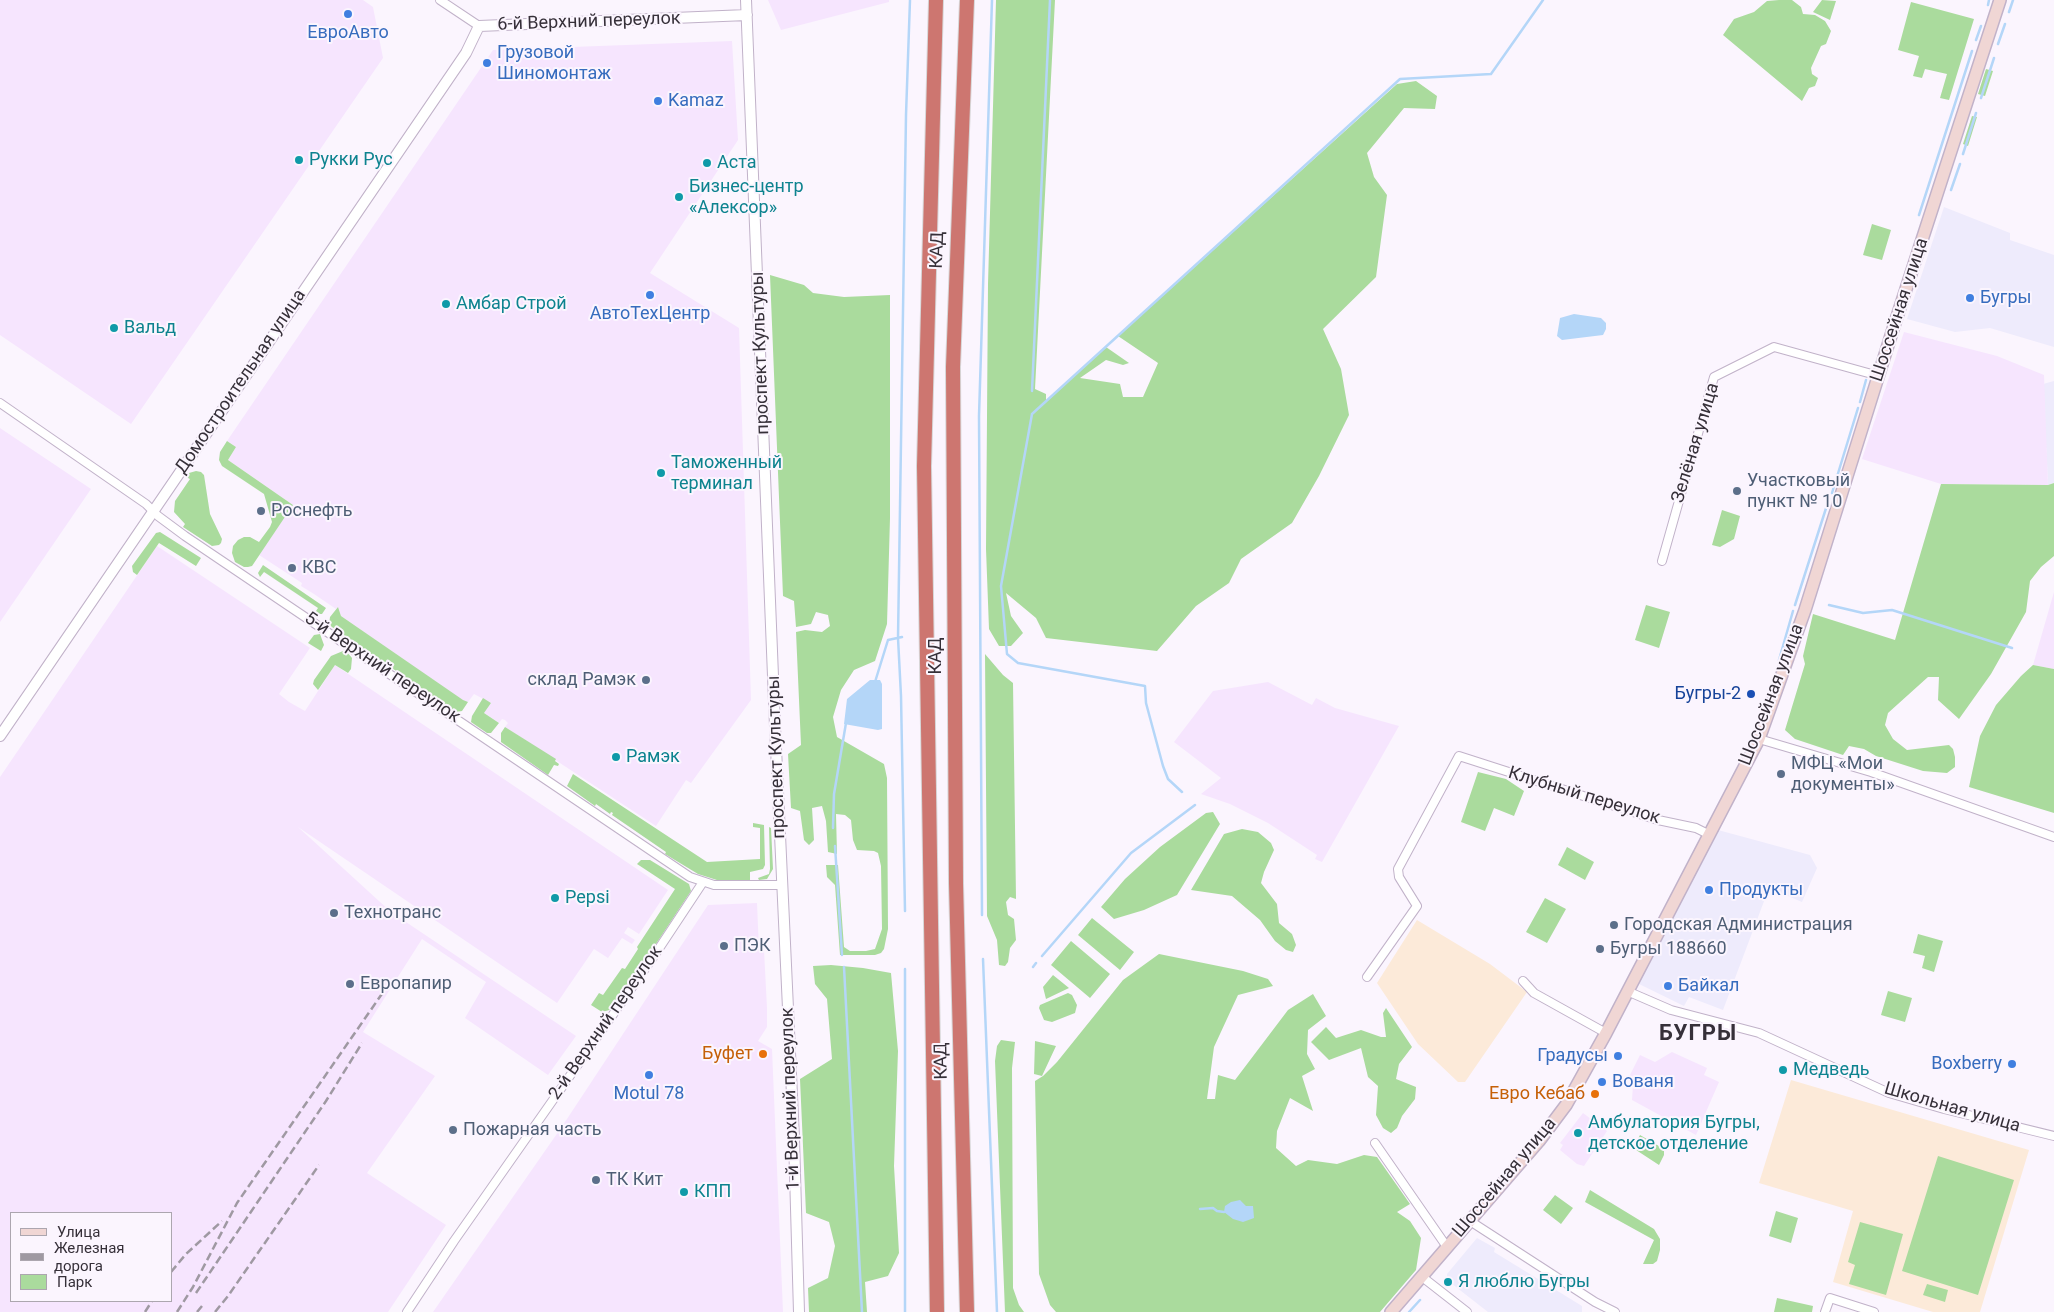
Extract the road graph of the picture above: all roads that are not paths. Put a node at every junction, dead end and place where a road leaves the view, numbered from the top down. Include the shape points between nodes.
1 (440, 0) edge
2 (746, 0) edge
3 (936, 0) edge
4 (966, 0) edge
5 (2000, 0) edge
6 (747, 15) junction
7 (479, 26) junction
8 (1878, 376) junction
9 (0, 403) edge
10 (153, 511) junction
11 (1662, 561) dead end
12 (0, 736) edge
13 (1758, 739) junction
14 (1710, 835) junction
15 (2054, 837) edge
16 (703, 882) junction
17 (782, 885) junction
18 (1367, 977) dead end
19 (1523, 981) dead end
20 (1627, 991) junction
21 (1606, 1033) junction
22 (2054, 1136) edge
23 (1375, 1143) dead end
24 (1470, 1220) junction
25 (1447, 1247) junction
26 (1421, 1276) junction
27 (407, 1312) edge
28 (800, 1312) edge
29 (936, 1312) edge
30 (967, 1312) edge
31 (1391, 1312) edge
32 (1467, 1312) edge
33 (1615, 1312) edge
34 (1826, 1312) edge
35 (1874, 1312) edge

1 - 7 street, 6-й Верхний переулок
2 - 6 street, проспект Культуры
3 - 29 highway, КАД via 924,486
4 - 30 highway, КАД via 953,367 956,883
5 - 8 main road, Шоссейная улица
6 - 7 street, 6-й Верхний переулок
6 - 17 street, проспект Культуры
7 - 10 street, Домостроительная улица via 466,53
8 - 11 street, Зелёная улица via 1774,347 1714,377
8 - 13 main road, Шоссейная улица via 1805,610
9 - 10 street, 5-й Верхний переулок
10 - 12 street, Домостроительная улица
10 - 16 street, 5-й Верхний переулок via 690,877
13 - 14 main road, Шоссейная улица
13 - 15 street via 1871,772
14 - 18 street, Клубный переулок via 1458,756 1398,869 1399,877 1417,906
14 - 20 main road, Шоссейная улица
16 - 17 street, 5-й Верхний переулок via 714,885
16 - 27 street, 2-й Верхний переулок
17 - 28 street, 1-й Верхний переулок
19 - 21 street via 1534,993
20 - 21 main road, Шоссейная улица
20 - 22 street, Школьная улица via 1671,1010 1759,1033 1889,1093
21 - 24 main road, Шоссейная улица via 1560,1113
23 - 25 street
24 - 25 main road, Шоссейная улица
24 - 33 street
25 - 26 main road, Шоссейная улица
26 - 31 main road, Шоссейная улица
26 - 32 street
34 - 35 street via 1830,1298

